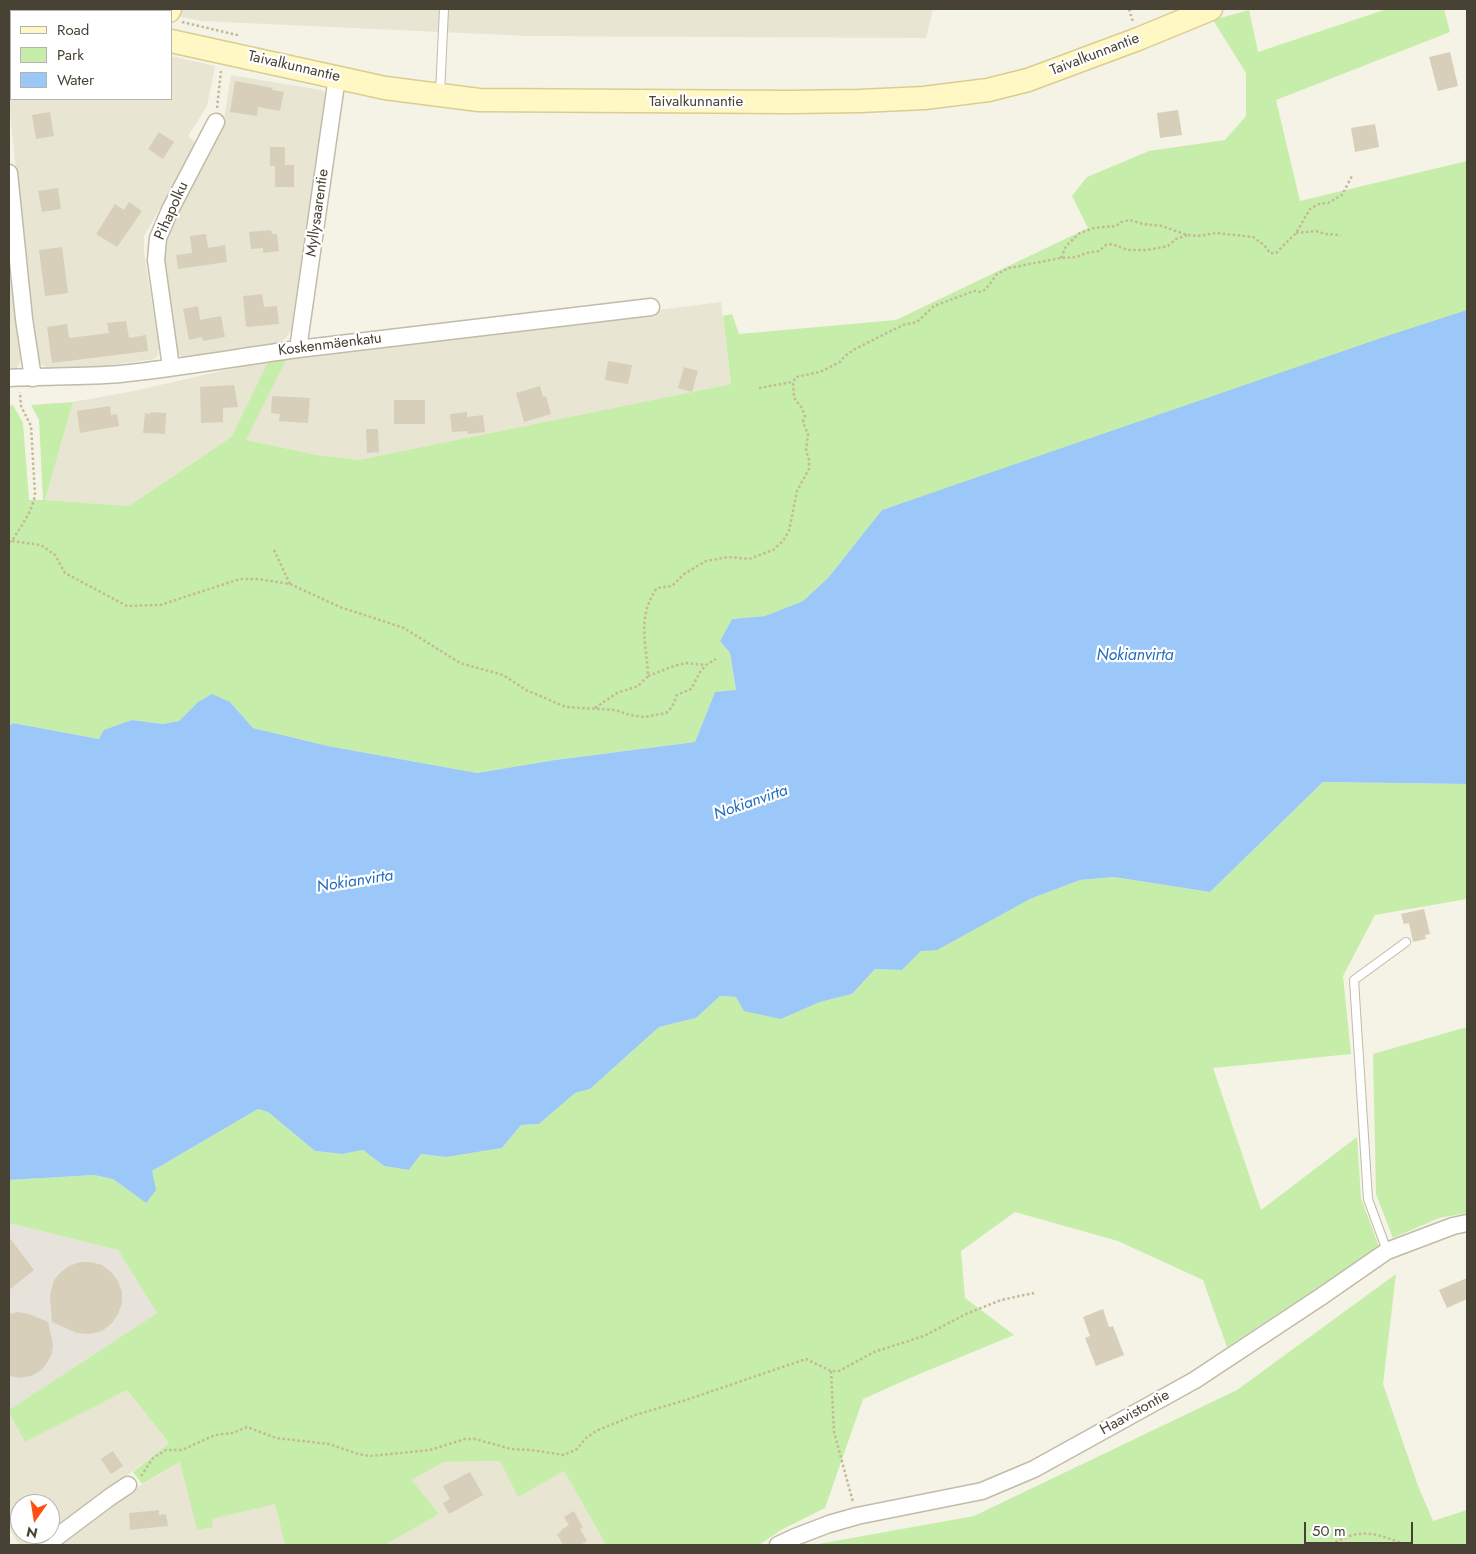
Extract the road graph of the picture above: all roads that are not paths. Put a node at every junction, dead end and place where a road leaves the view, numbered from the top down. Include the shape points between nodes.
1 (444, 9) edge
2 (1211, 9) edge
3 (173, 21) edge
4 (337, 77) junction
5 (440, 96) junction
6 (216, 122) road end
7 (9, 173) edge
8 (651, 306) dead end
9 (298, 349) junction
10 (172, 366) junction
11 (20, 378) edge
12 (1406, 942) dead end
13 (1467, 1223) edge
14 (1387, 1250) junction
15 (128, 1485) road end
16 (46, 1545) edge
17 (778, 1545) edge

1 - 5 lane
2 - 5 street, Taivalkunnantie via 1028,80 988,90 933,97 780,102 488,100
3 - 4 street, Taivalkunnantie
4 - 5 street, Taivalkunnantie
4 - 9 street, Myllysaarentie
6 - 10 street, Pihapolku via 170,210 156,249
7 - 11 street via 23,311
8 - 9 street, Koskenmäenkatu
9 - 10 street, Koskenmäenkatu
10 - 11 street, Koskenmäenkatu via 120,374
12 - 14 lane via 1354,980 1368,1199
13 - 14 street, Haavistontie
14 - 17 street, Haavistontie via 1195,1380 1034,1469 982,1492 856,1516
15 - 16 street

